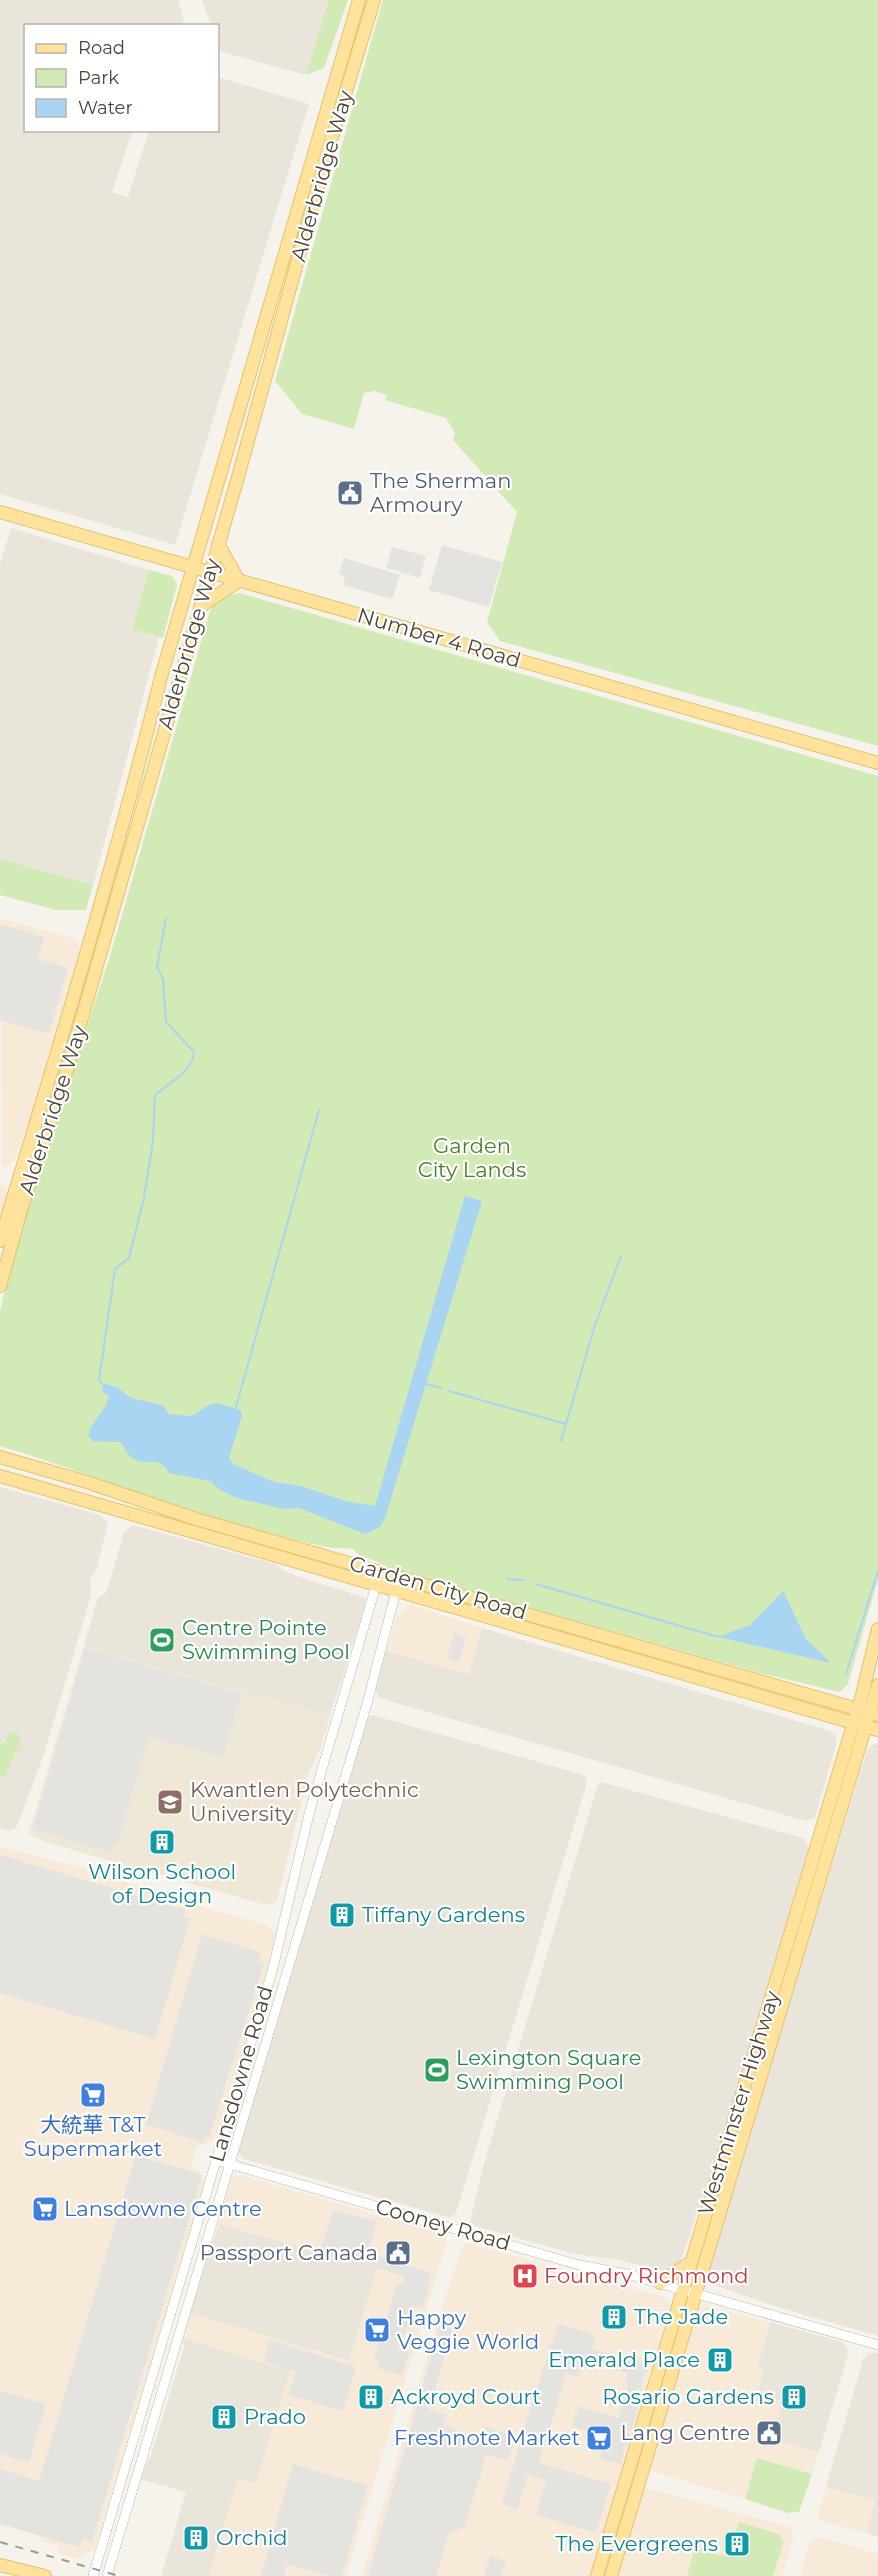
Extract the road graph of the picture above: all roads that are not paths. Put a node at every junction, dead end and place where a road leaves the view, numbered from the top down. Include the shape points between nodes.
1 (359, 0) edge
2 (374, 0) edge
3 (331, 95) junction
4 (299, 253) junction
5 (0, 512) edge
6 (218, 544) junction
7 (192, 568) junction
8 (210, 573) junction
9 (239, 581) junction
10 (201, 606) junction
11 (878, 763) edge
12 (0, 1241) edge
13 (0, 1286) edge
14 (0, 1457) edge
15 (0, 1476) edge
16 (389, 1574) junction
17 (376, 1586) junction
18 (395, 1592) junction
19 (878, 1629) edge
20 (878, 1685) edge
21 (857, 1709) junction
22 (874, 1714) edge
23 (866, 1726) edge
24 (216, 2160) junction
25 (230, 2164) junction
26 (691, 2262) junction
27 (660, 2283) junction
28 (688, 2291) junction
29 (878, 2345) edge
30 (0, 2565) edge
31 (45, 2576) edge
32 (93, 2576) edge
33 (107, 2576) edge
34 (597, 2576) edge
35 (611, 2576) edge

1 - 3 main road, Alderbridge Way
2 - 4 main road, Alderbridge Way
3 - 4 main road via 334,106 303,213
3 - 7 main road, Alderbridge Way
4 - 6 main road, Alderbridge Way
5 - 7 main road, Number 4 Road
6 - 8 main road, Alderbridge Way
6 - 9 main road
7 - 8 main road, Number 4 Road
7 - 12 main road, Alderbridge Way via 92,934
8 - 9 main road, Number 4 Road
8 - 10 main road, Alderbridge Way
9 - 10 main road
9 - 11 main road, Number 4 Road
10 - 13 main road, Alderbridge Way via 62,1087
14 - 16 main road, Garden City Road
15 - 17 main road, Garden City Road
16 - 17 street, Lansdowne Road
16 - 18 street, Lansdowne Road via 396,1584
16 - 21 main road, Garden City Road
17 - 18 main road, Garden City Road
17 - 24 street, Lansdowne Road via 310,1810 280,1942
18 - 23 main road, Garden City Road
18 - 25 street, Lansdowne Road via 367,1704
19 - 21 main road, Westminster Highway
20 - 22 main road, Westminster Highway
21 - 22 main road, Garden City Road
21 - 23 main road, Westminster Highway
22 - 23 main road, Westminster Highway
23 - 26 main road, Westminster Highway
23 - 28 main road, Westminster Highway
24 - 25 street, Cooney Road
24 - 32 street, Lansdowne Road
25 - 27 street, Cooney Road via 579,2265
25 - 33 street, Lansdowne Road
26 - 27 main road
26 - 28 main road, Westminster Highway
27 - 28 street, Cooney Road
28 - 29 street, Cooney Road
28 - 34 main road, Westminster Highway
28 - 35 main road, Westminster Highway
30 - 31 main road

